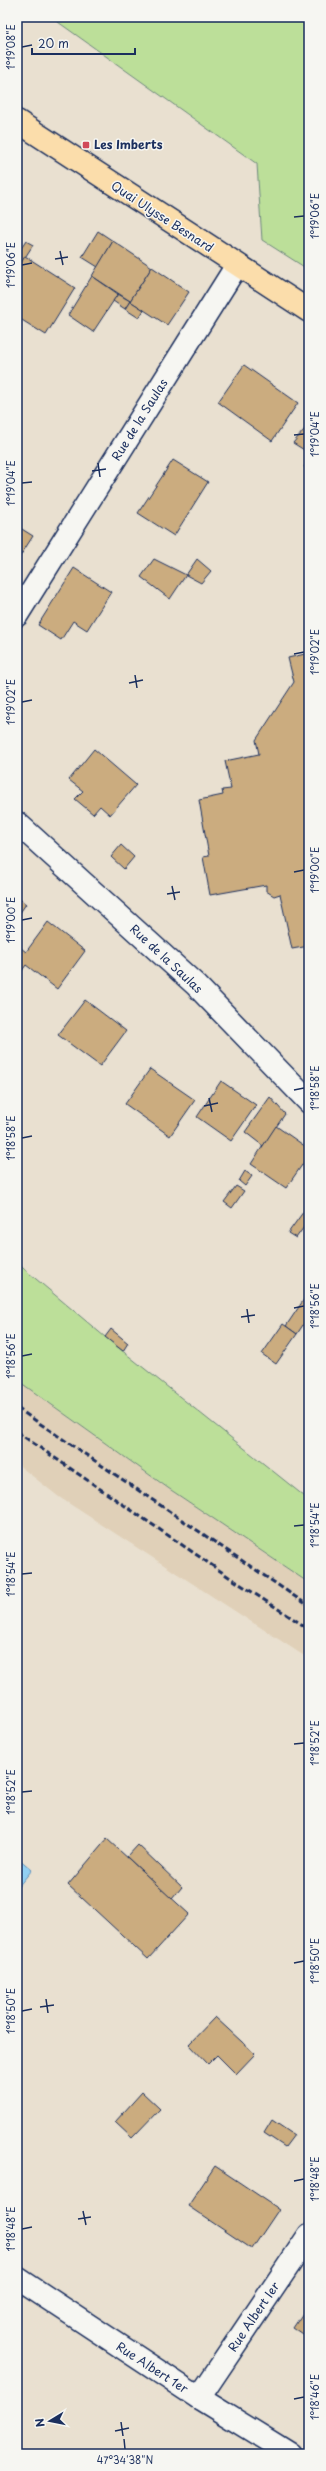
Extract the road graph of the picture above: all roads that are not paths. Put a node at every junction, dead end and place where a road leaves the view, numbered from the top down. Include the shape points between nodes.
1 (17, 121) edge
2 (237, 265) junction
3 (309, 311) edge
4 (17, 615) edge
5 (17, 823) edge
6 (309, 1102) edge
7 (309, 2235) edge
8 (17, 2278) edge
9 (199, 2398) junction
10 (290, 2454) edge

1 - 2 main road, Quai Ulysse Besnard
2 - 3 main road, Quai Ulysse Besnard
2 - 4 street, Rue de la Saulas
5 - 6 street, Rue de la Saulas via 196,986
7 - 9 street, Rue Albert Ier
8 - 9 street, Rue Albert 1er
9 - 10 street, Rue Albert 1er

